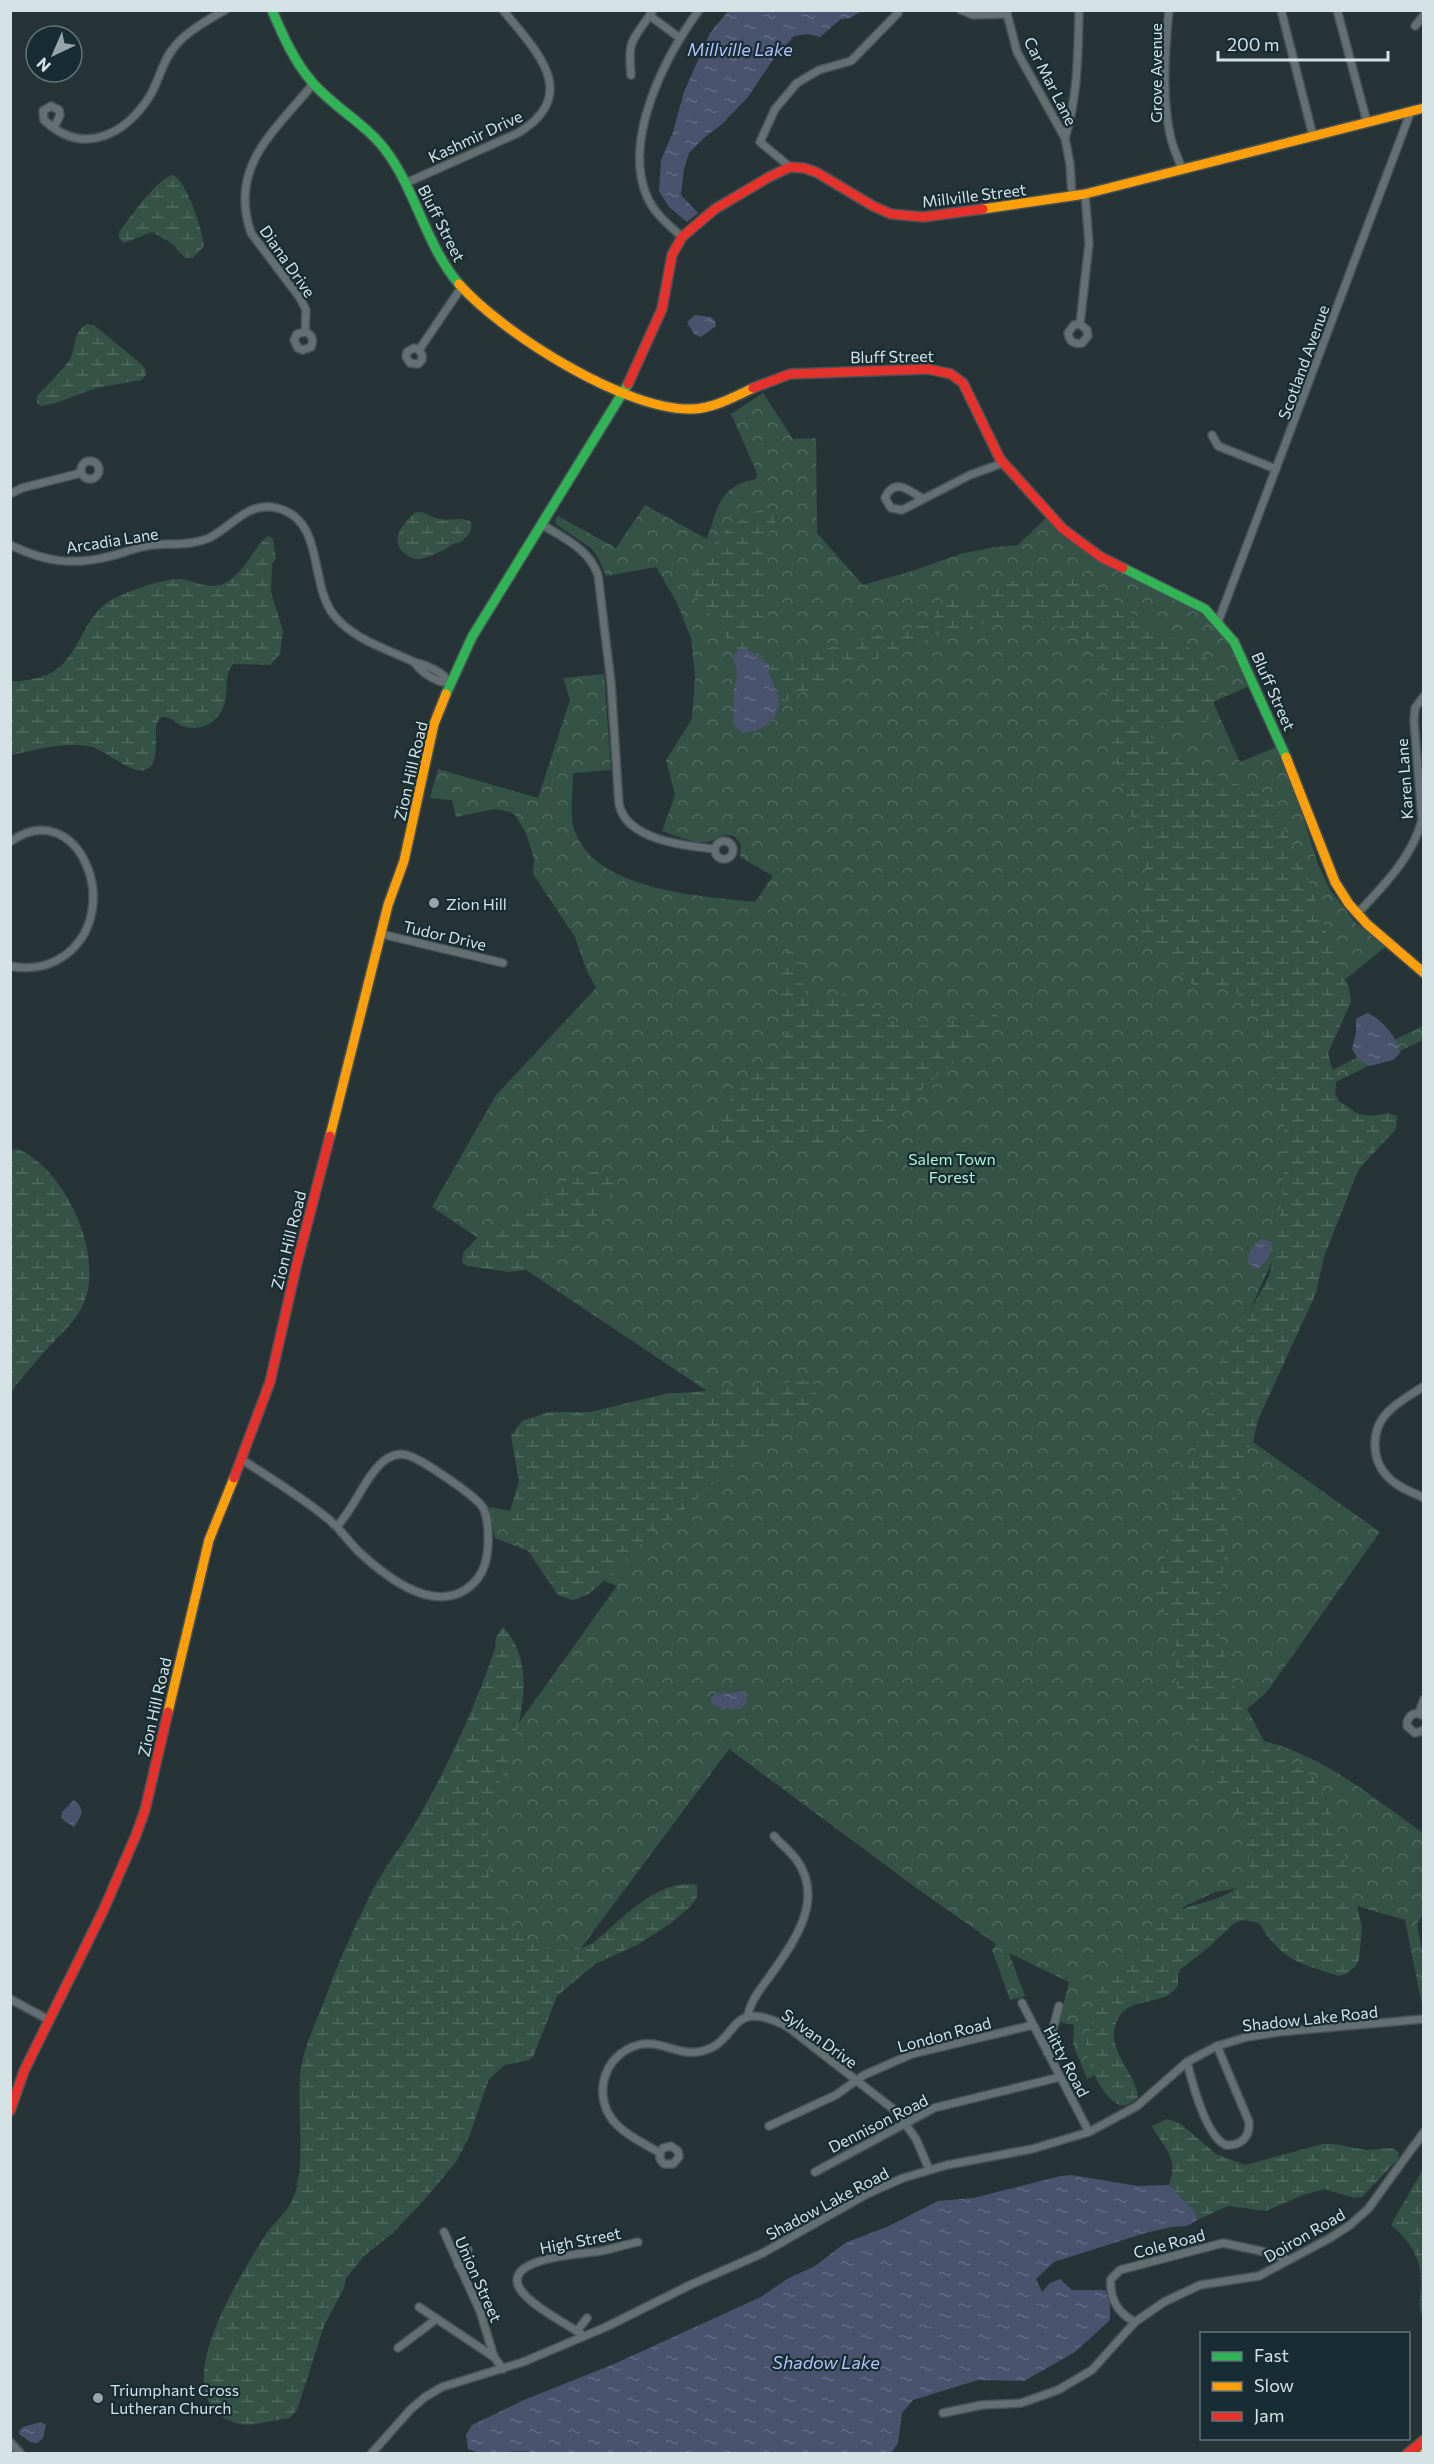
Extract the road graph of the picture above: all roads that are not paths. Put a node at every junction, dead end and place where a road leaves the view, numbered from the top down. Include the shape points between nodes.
1 (225, 10) edge
2 (272, 10) edge
3 (503, 10) edge
4 (699, 10) edge
5 (961, 10) edge
6 (1079, 10) edge
7 (1169, 10) edge
8 (1281, 10) edge
9 (1337, 10) edge
10 (1006, 12) edge
11 (652, 13) edge
12 (898, 13) dead end
13 (1424, 15) edge
14 (1415, 26) dead end
15 (680, 38) junction
16 (631, 75) dead end
17 (313, 84) junction
18 (1424, 108) edge
19 (1411, 111) junction
20 (1367, 122) junction
21 (54, 128) dead end
22 (1312, 136) junction
23 (1065, 138) junction
24 (790, 167) junction
25 (1182, 169) junction
26 (406, 183) junction
27 (1085, 194) junction
28 (1072, 197) junction
29 (682, 237) junction
30 (461, 288) junction
31 (1080, 324) dead end
32 (305, 332) dead end
33 (419, 350) dead end
34 (622, 392) junction
35 (1212, 435) dead end
36 (1003, 463) junction
37 (1276, 470) junction
38 (81, 473) dead end
39 (10, 494) edge
40 (923, 499) junction
41 (543, 525) junction
42 (10, 545) edge
43 (1218, 622) junction
44 (450, 683) junction
45 (1424, 696) edge
46 (10, 842) edge
47 (715, 849) dead end
48 (1357, 914) junction
49 (381, 934) junction
50 (503, 963) dead end
51 (10, 966) edge
52 (1424, 973) edge
53 (1424, 1386) edge
54 (241, 1459) junction
55 (1424, 1498) edge
56 (337, 1526) junction
57 (1424, 1699) edge
58 (1421, 1715) edge
59 (1424, 1730) edge
60 (774, 1836) dead end
61 (10, 1999) edge
62 (1022, 2003) dead end
63 (1059, 2006) dead end
64 (748, 2015) junction
65 (1424, 2019) edge
66 (50, 2020) junction
67 (1033, 2025) junction
68 (1217, 2046) junction
69 (1047, 2052) junction
70 (1187, 2062) junction
71 (1060, 2077) junction
72 (856, 2081) junction
73 (10, 2111) edge
74 (906, 2122) junction
75 (770, 2126) dead end
76 (1089, 2132) junction
77 (1424, 2132) edge
78 (660, 2153) dead end
79 (929, 2169) junction
80 (814, 2172) dead end
81 (444, 2232) dead end
82 (638, 2242) dead end
83 (468, 2250) dead end
84 (1289, 2260) junction
85 (458, 2265) junction
86 (419, 2307) dead end
87 (588, 2318) dead end
88 (435, 2320) junction
89 (1135, 2322) junction
90 (577, 2331) junction
91 (584, 2336) junction
92 (398, 2349) dead end
93 (494, 2357) junction
94 (503, 2369) junction
95 (943, 2413) dead end
96 (1424, 2440) edge
97 (10, 2442) edge
98 (21, 2454) edge
99 (371, 2454) edge
100 (1407, 2454) edge

1 - 21 street via 177,43 150,96 118,129 106,136 86,139 65,135
2 - 17 street, Bluff Street via 293,57
3 - 26 street, Kashmir Drive via 546,69 550,94 543,113 518,133
4 - 15 street
5 - 10 street, Car Mar Lane via 973,15
6 - 23 street via 1078,72
7 - 25 street, Grove Avenue via 1167,121
8 - 22 street
9 - 20 street
10 - 23 street, Car Mar Lane via 1017,52
11 - 15 street
11 - 16 street via 629,47
12 - 24 street via 851,61 819,70 797,82 775,109 760,142
13 - 14 street
15 - 29 street via 644,121 639,147 648,198 663,220
17 - 26 street, Bluff Street via 380,142
17 - 32 street, Diana Drive via 251,162 244,195 251,233 304,305
18 - 19 street, Millville Street
19 - 20 street, Millville Street
19 - 37 street, Scotland Avenue
20 - 22 street, Millville Street
22 - 25 street, Millville Street
23 - 28 street, Car Mar Lane
24 - 28 street, Millville Street via 816,172 873,206 910,217
24 - 29 street via 715,209
25 - 27 street, Millville Street
26 - 30 street, Bluff Street via 436,249
27 - 28 street, Millville Street
27 - 31 street via 1089,243
29 - 34 street via 672,255 662,309
30 - 33 street
30 - 34 street, Bluff Street via 477,305 514,331 588,377
34 - 36 street, Bluff Street via 690,409 710,407 790,374 941,370 963,383
34 - 41 street, Zion Hill Road
35 - 37 street via 1218,446
36 - 40 street
36 - 43 street, Bluff Street via 1063,529 1090,550 1195,603
37 - 43 street, Scotland Avenue
38 - 39 street
40 - 40 street via 897,510 885,498 896,486
41 - 44 street, Zion Hill Road via 479,626
41 - 47 street via 585,552 598,575 623,817 633,827 671,842
42 - 44 street, Arcadia Lane via 38,558 76,562 149,545 191,543 222,531 252,509 279,508 295,516 307,530 320,587 334,616 358,635 424,664
43 - 48 street, Bluff Street via 1241,654 1297,781 1329,870
44 - 49 street, Zion Hill Road via 434,724 416,816
45 - 48 street, Karen Lane via 1415,708 1413,721 1422,820 1419,832 1407,856
46 - 51 street via 39,831 62,837 87,864 94,901 88,926 67,953 42,966
48 - 52 street, Bluff Street
49 - 50 street, Tudor Drive
49 - 54 street, Zion Hill Road via 270,1382
53 - 55 street via 1397,1403 1383,1418 1374,1447 1387,1477
54 - 56 street
54 - 66 street, Zion Hill Road via 209,1540 145,1810 130,1854
56 - 56 street via 366,1557 398,1582 432,1597 451,1596 466,1589 479,1576 487,1559 487,1520 479,1503 404,1454 380,1465
57 - 58 street
58 - 59 street via 1410,1716 1407,1726 1415,1733
60 - 64 street via 802,1871 807,1909 801,1928 753,2000
61 - 66 street
62 - 67 street, Hitty Road
63 - 69 street
64 - 72 street, Sylvan Drive via 770,2018 788,2027
64 - 78 street via 704,2050 690,2052 659,2044 639,2044 627,2049 608,2067 602,2092 609,2116 628,2135
65 - 68 street, Shadow Lake Road via 1274,2033
66 - 73 street, Zion Hill Road
67 - 69 street, Hitty Road
67 - 72 street, London Road via 912,2054
68 - 70 street, Shadow Lake Road
68 - 70 street via 1249,2122 1248,2134 1239,2143 1226,2145 1214,2135
69 - 71 street, Hitty Road
70 - 76 street, Shadow Lake Road via 1137,2106
71 - 74 street, Dennison Road via 954,2102
71 - 76 street, Hitty Road
72 - 74 street, Sylvan Drive
72 - 75 street, London Road via 836,2095
74 - 79 street, Sylvan Drive
74 - 80 street, Dennison Road
76 - 79 street, Shadow Lake Road via 1032,2149
77 - 84 street, Doiron Road via 1359,2217
79 - 91 street, Shadow Lake Road via 885,2186 763,2253
81 - 85 street, Union Street
82 - 90 street, High Street via 543,2260 520,2272 522,2291
83 - 85 street
84 - 89 street, Doiron Road via 1259,2276 1200,2285 1164,2302
84 - 89 street, Cole Road via 1223,2243 1120,2270 1111,2279 1112,2292 1119,2310
85 - 93 street, Union Street via 480,2311
86 - 88 street
87 - 90 street
88 - 92 street
88 - 93 street
89 - 95 street, Doiron Road via 1092,2370 1058,2390 1021,2403
90 - 91 street, High Street
91 - 94 street, Shadow Lake Road
93 - 94 street, Union Street
94 - 99 street, Shadow Lake Road via 466,2378 425,2397
96 - 100 street
97 - 98 street

